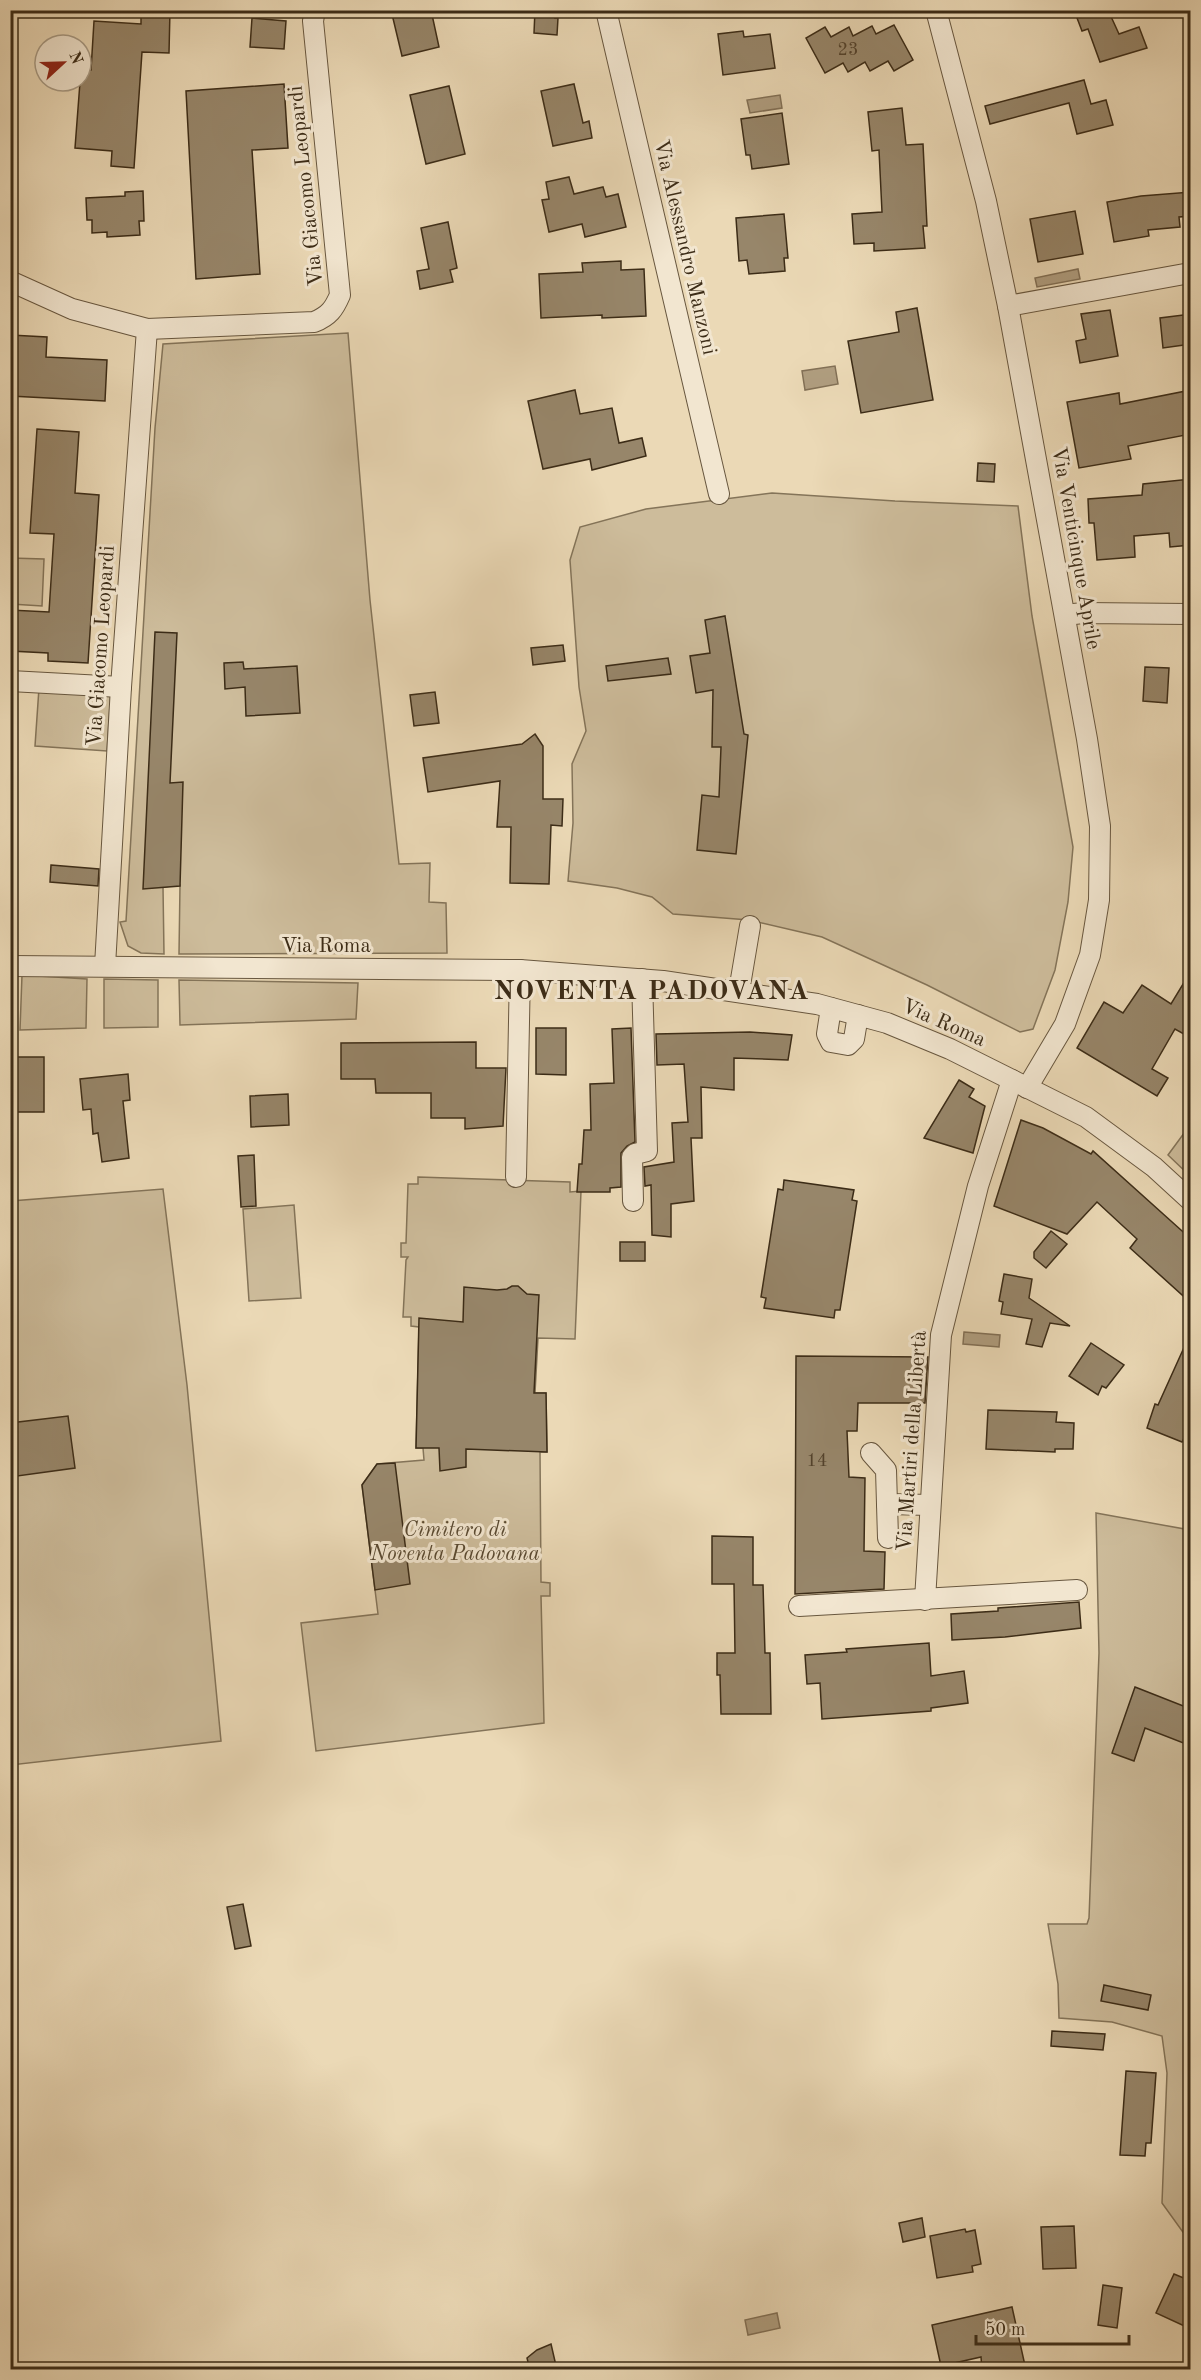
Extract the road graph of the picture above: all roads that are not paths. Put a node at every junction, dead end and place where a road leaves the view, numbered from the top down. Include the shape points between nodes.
1 (315, 10) edge
2 (606, 10) edge
3 (936, 10) edge
4 (1191, 273) edge
5 (10, 281) edge
6 (1008, 306) junction
7 (147, 329) junction
8 (719, 494) dead end
9 (1191, 614) edge
10 (1065, 615) junction
11 (10, 681) edge
12 (121, 687) junction
13 (750, 926) dead end
14 (10, 966) edge
15 (105, 966) junction
16 (520, 970) junction
17 (642, 979) junction
18 (739, 991) junction
19 (831, 1008) junction
20 (858, 1015) junction
21 (1019, 1084) junction
22 (516, 1177) dead end
23 (1191, 1200) edge
24 (633, 1201) dead end
25 (871, 1452) dead end
26 (887, 1504) junction
27 (930, 1505) junction
28 (888, 1538) dead end
29 (1077, 1590) dead end
30 (925, 1600) junction
31 (800, 1606) dead end

1 - 7 street, Via Giacomo Leopardi via 340,295 334,309 314,322
2 - 8 street, Via Alessandro Manzoni
3 - 6 street, Via Venticinque Aprile via 986,201
4 - 6 street
5 - 7 street, Via Giacomo Leopardi via 72,309
6 - 10 street, Via Venticinque Aprile
7 - 12 street, Via Giacomo Leopardi
9 - 10 street
10 - 21 street, Via Venticinque Aprile via 1100,826 1099,900 1089,956 1065,1024
11 - 12 street
12 - 15 street, Via Giacomo Leopardi
13 - 18 street
14 - 15 street, Via Roma
15 - 16 street, Via Roma
16 - 17 street, Via Roma
16 - 22 street
17 - 18 street, Via Roma
17 - 24 street via 647,1151 632,1157
18 - 19 street, Via Roma
19 - 20 street, Via Roma
19 - 20 street via 827,1034 837,1045 848,1045 854,1039
20 - 21 street, Via Roma via 950,1049
21 - 23 street, Via Roma via 1086,1118 1154,1167
21 - 27 street, Via Martiri della Libertà via 978,1186 940,1335
25 - 26 street via 886,1470
26 - 27 street
26 - 28 street
27 - 30 street, Via Martiri della Libertà
29 - 30 street
30 - 31 street

